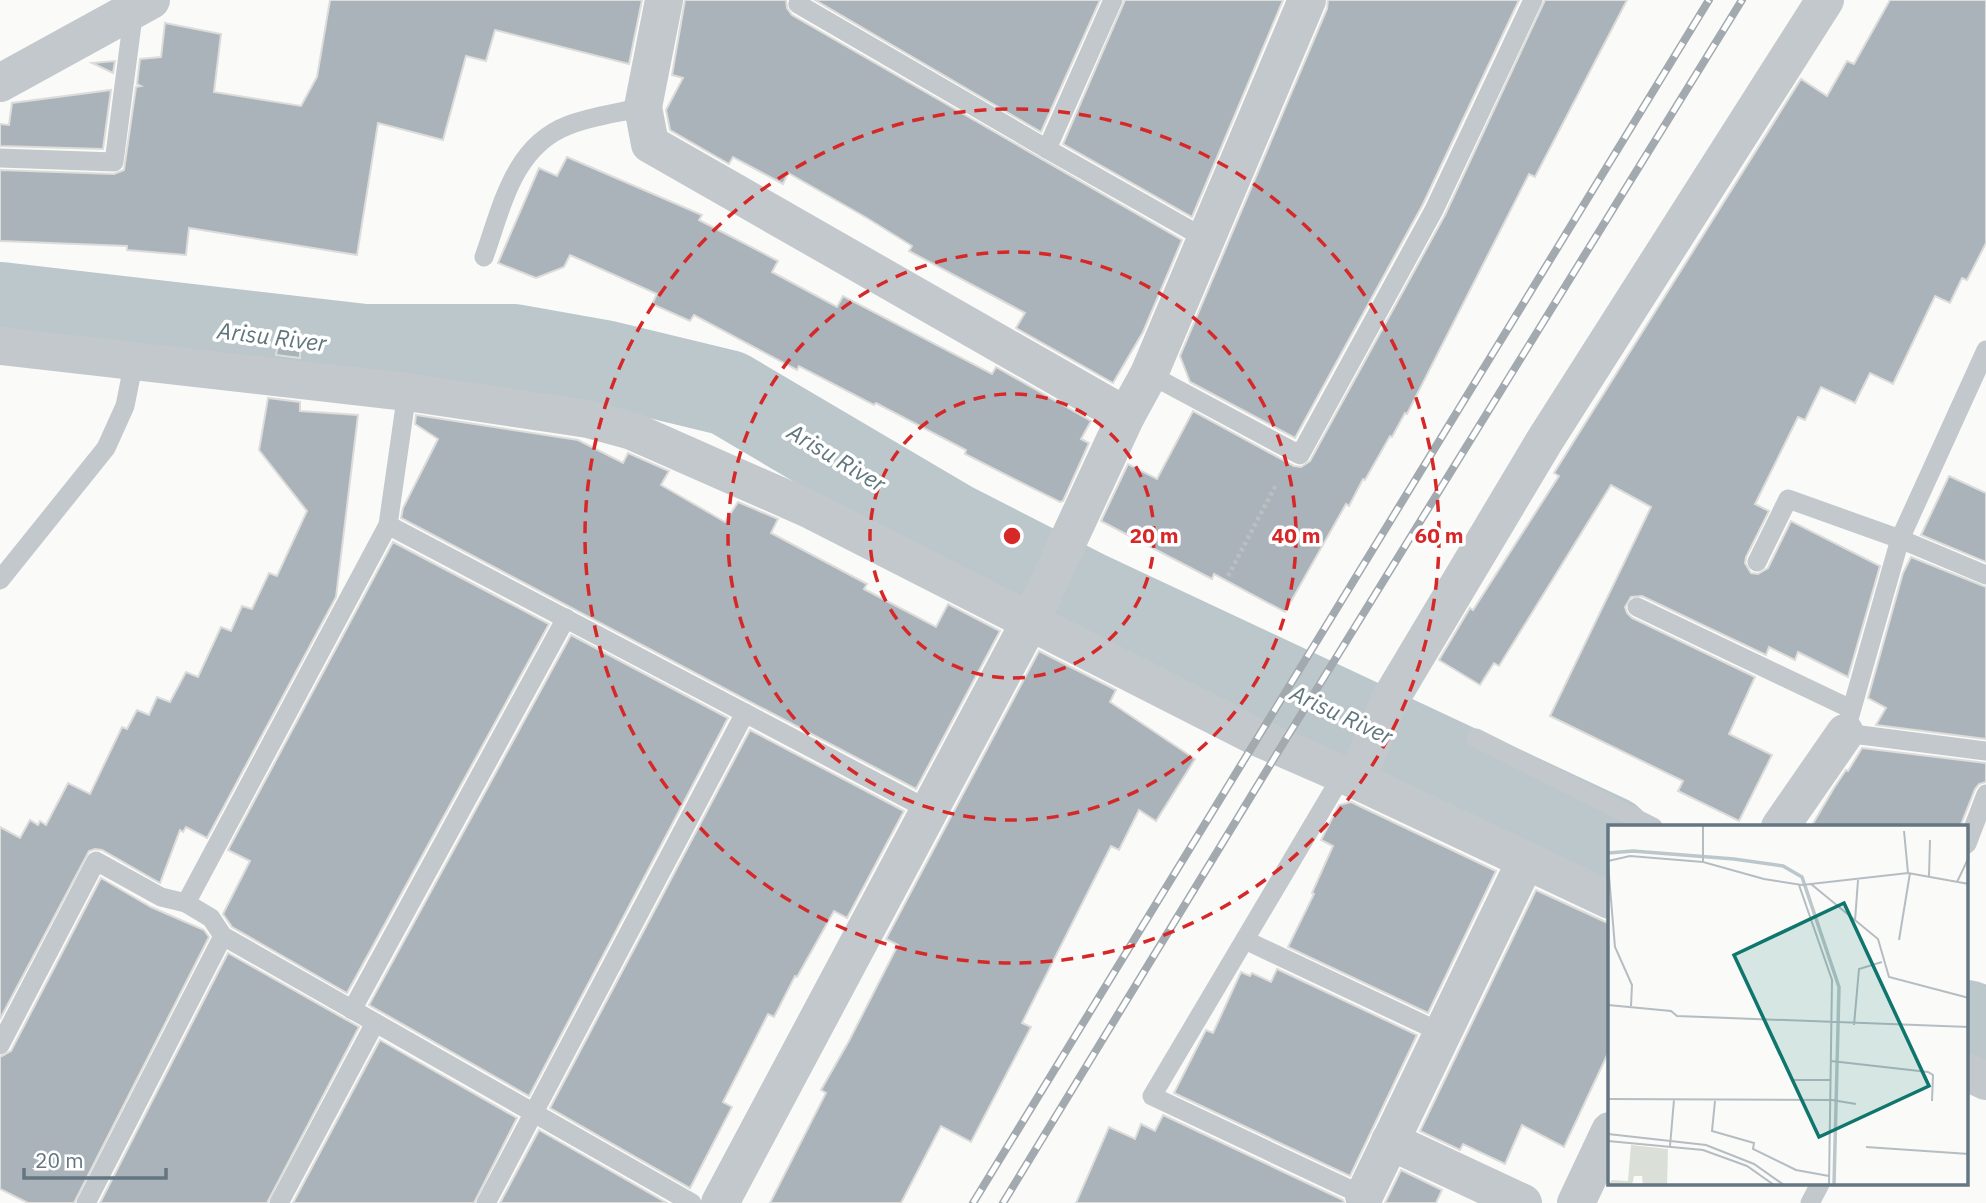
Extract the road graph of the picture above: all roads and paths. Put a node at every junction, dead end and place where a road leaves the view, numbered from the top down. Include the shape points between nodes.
1 (664, 0) edge
2 (799, 0) edge
3 (1113, 0) edge
4 (1307, 0) edge
5 (1533, 0) edge
6 (1825, 0) edge
7 (143, 5) edge
8 (0, 83) edge
9 (643, 107) junction
10 (1046, 149) junction
11 (0, 158) edge
12 (1206, 239) junction
13 (484, 257) dead end
14 (0, 346) edge
15 (1986, 350) edge
16 (134, 361) junction
17 (1149, 373) junction
18 (407, 392) junction
19 (1126, 416) junction
20 (1293, 451) junction
21 (388, 525) junction
22 (1900, 539) junction
23 (1757, 562) dead end
24 (1986, 575) edge
25 (1228, 576) dead end
26 (0, 580) edge
27 (1637, 607) dead end
28 (1032, 617) junction
29 (566, 618) junction
30 (746, 713) junction
31 (1848, 721) junction
32 (1476, 738) dead end
33 (1986, 751) edge
34 (1354, 772) junction
35 (1986, 794) edge
36 (929, 810) junction
37 (1649, 825) edge
38 (1781, 825) edge
39 (1968, 841) edge
40 (1526, 860) junction
41 (1608, 899) edge
42 (186, 903) junction
43 (223, 936) junction
44 (1245, 940) junction
45 (352, 1010) junction
46 (375, 1023) junction
47 (1442, 1033) junction
48 (0, 1045) edge
49 (1968, 1073) edge
50 (1986, 1082) edge
51 (534, 1113) junction
52 (1608, 1134) edge
53 (1390, 1141) junction
54 (1819, 1186) edge
55 (1364, 1196) joint
56 (86, 1203) edge
57 (279, 1203) edge
58 (486, 1203) edge
59 (692, 1203) edge
60 (720, 1203) edge
61 (1523, 1203) edge
62 (1576, 1203) edge
63 (1810, 1203) edge

1 - 9 street
2 - 10 lane via 797,4
3 - 10 lane
4 - 12 street
5 - 20 lane via 1434,210 1300,455
6 - 34 street via 1545,440 1388,703
7 - 8 street
7 - 11 lane via 114,162
9 - 13 lane via 568,125 533,145 512,178
9 - 19 street via 650,144
10 - 12 lane
12 - 17 street
14 - 16 street
15 - 22 lane
16 - 18 street
16 - 26 lane via 125,406 106,448
17 - 19 street
17 - 20 lane
18 - 21 lane
18 - 28 street via 588,419 632,431 809,509
19 - 28 street
20 - 25 path
21 - 29 lane
21 - 42 lane
22 - 23 lane via 1788,499
22 - 24 lane
22 - 31 lane
27 - 31 lane
28 - 34 street via 1257,737
28 - 36 street
29 - 30 lane
29 - 45 lane
30 - 36 lane
30 - 51 lane
31 - 33 lane
31 - 38 street
32 - 37 lane
34 - 40 street
34 - 44 lane
35 - 39 lane
36 - 60 street
40 - 41 street
40 - 47 street
42 - 43 lane via 211,918
42 - 48 lane via 161,897 96,861
43 - 45 lane
43 - 56 lane
44 - 47 lane
44 - 55 lane via 1152,1096
45 - 46 lane
46 - 51 lane
46 - 57 lane
47 - 53 street
49 - 50 street
51 - 58 lane
51 - 59 lane
52 - 62 street
53 - 55 street
53 - 61 street
54 - 63 lane

